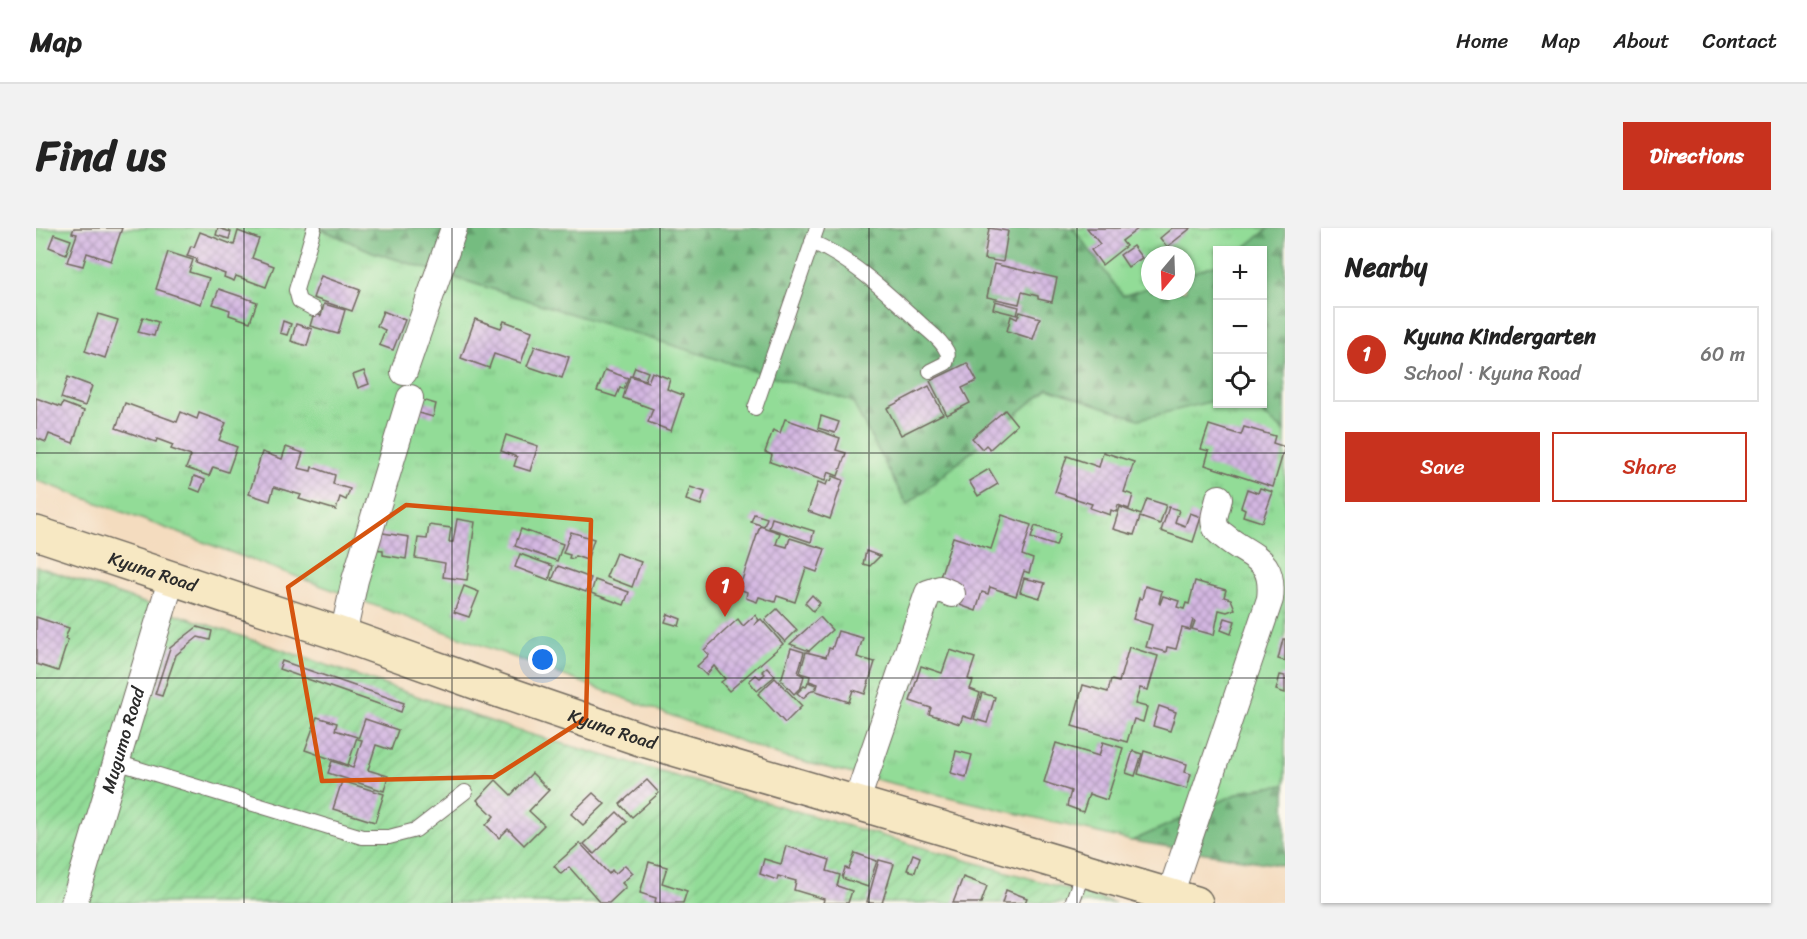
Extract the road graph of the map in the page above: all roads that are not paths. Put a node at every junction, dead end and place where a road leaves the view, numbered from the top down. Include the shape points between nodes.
1 (315, 228) edge
2 (454, 228) edge
3 (817, 228) edge
4 (812, 242) junction
5 (314, 309) dead end
6 (930, 371) dead end
7 (404, 372) dead end
8 (410, 398) dead end
9 (755, 408) dead end
10 (1219, 498) dead end
11 (36, 533) edge
12 (172, 577) junction
13 (952, 594) dead end
14 (343, 634) junction
15 (116, 762) junction
16 (465, 792) dead end
17 (856, 803) junction
18 (1084, 869) junction
19 (1183, 899) edge
20 (74, 903) edge
21 (1072, 903) edge

1 - 5 lane via 296,290 299,302
2 - 7 street
3 - 4 lane
4 - 6 lane via 856,268 946,348 946,363
4 - 9 lane
8 - 14 street via 355,580
10 - 19 street via 1214,524 1217,530 1261,560 1272,586
11 - 12 main road, Kyuna Road
12 - 14 main road, Kyuna Road
12 - 15 street, Mugumo Road
13 - 17 street via 940,589 928,593
14 - 17 main road, Kyuna Road via 640,739
15 - 16 lane via 362,837 389,837 416,830
15 - 20 street, Mugumo Road
17 - 18 main road, Kyuna Road
18 - 19 main road, Kyuna Road
18 - 21 lane

